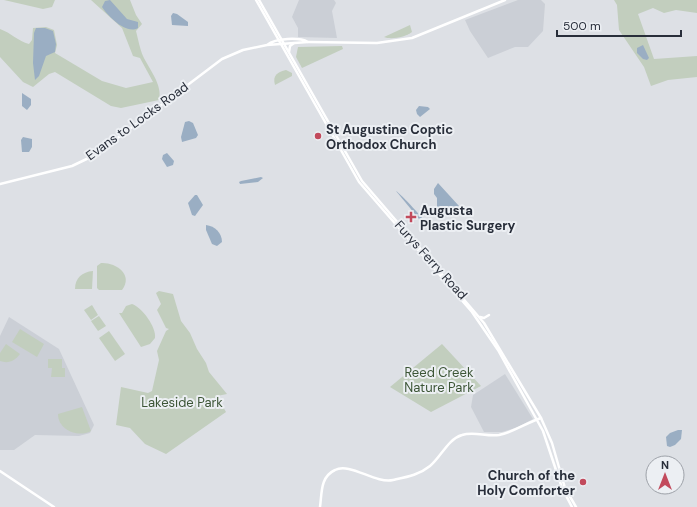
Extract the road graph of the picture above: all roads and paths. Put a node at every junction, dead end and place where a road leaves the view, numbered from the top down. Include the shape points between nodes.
1 (256, 0) edge
2 (259, 0) edge
3 (505, 0) edge
4 (272, 29) junction
5 (282, 40) junction
6 (278, 41) junction
7 (271, 42) junction
8 (308, 42) junction
9 (296, 43) junction
10 (280, 44) junction
11 (284, 44) junction
12 (267, 45) junction
13 (289, 52) junction
14 (0, 184) edge
15 (489, 315) dead end
16 (480, 316) junction
17 (511, 370) junction
18 (535, 415) junction
19 (541, 418) junction
20 (537, 419) junction
21 (533, 422) junction
22 (540, 424) junction
23 (0, 471) edge
24 (54, 507) edge
25 (320, 507) edge
26 (572, 507) edge
27 (576, 507) edge

1 - 4 main road, Furys Ferry Road
2 - 5 main road, Furys Ferry Road
3 - 8 main road, Evans to Locks Road via 412,38 370,43
4 - 6 main road, Furys Ferry Road
4 - 7 main road
5 - 6 main road, Evans to Locks Road
5 - 8 main road, Evans to Locks Road
5 - 11 main road, Furys Ferry Road
6 - 7 main road, Evans to Locks Road
6 - 10 main road, Furys Ferry Road
7 - 12 main road, Evans to Locks Road
8 - 9 main road, Evans to Locks Road
9 - 11 main road, Evans to Locks Road
9 - 13 main road via 290,46
10 - 11 main road, Evans to Locks Road
10 - 12 main road, Evans to Locks Road
10 - 17 main road, Furys Ferry Road via 359,182 481,323
11 - 13 main road, Furys Ferry Road
12 - 14 main road, Evans to Locks Road via 243,50 222,59 95,155 72,166
13 - 16 main road, Furys Ferry Road via 362,181
15 - 16 main road via 484,318
16 - 17 main road, Furys Ferry Road
17 - 18 main road, Furys Ferry Road
17 - 19 main road, Furys Ferry Road
18 - 20 main road, Furys Ferry Road
18 - 21 main road
19 - 20 main road
19 - 27 main road, Furys Ferry Road via 552,443 565,488
20 - 21 main road
20 - 22 main road, Furys Ferry Road
21 - 22 main road
21 - 25 main road via 497,435 462,435 452,441 429,466 415,475 390,481 337,468 324,482
22 - 26 main road, Furys Ferry Road via 562,488
23 - 24 main road

